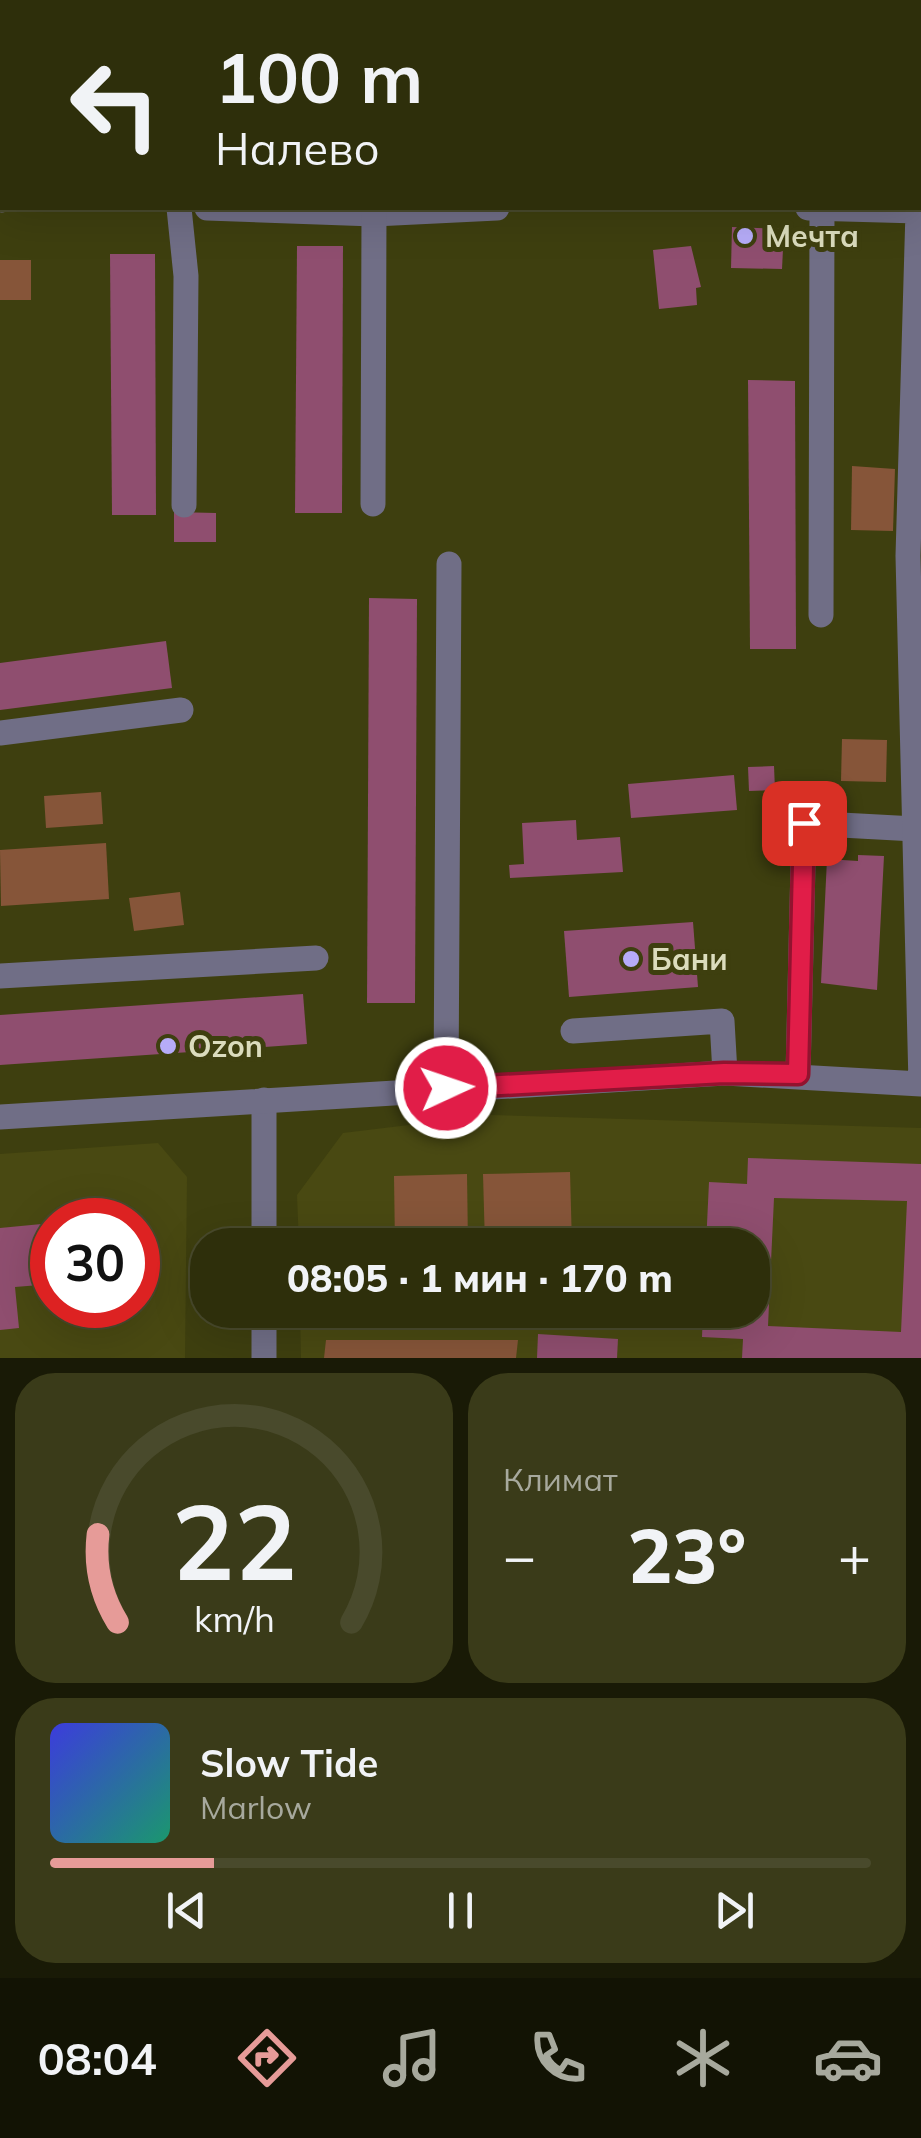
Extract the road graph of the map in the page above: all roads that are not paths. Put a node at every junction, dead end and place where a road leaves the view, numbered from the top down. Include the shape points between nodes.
1 (179, 210) edge
2 (263, 210) edge
3 (447, 210) edge
4 (822, 210) edge
5 (858, 210) edge
6 (913, 213) edge
7 (374, 214) junction
8 (916, 473) edge
9 (184, 504) dead end
10 (373, 504) dead end
11 (449, 564) dead end
12 (820, 615) dead end
13 (181, 710) dead end
14 (0, 733) edge
15 (915, 829) junction
16 (316, 958) dead end
17 (0, 976) edge
18 (573, 1031) dead end
19 (724, 1073) junction
20 (798, 1074) junction
21 (921, 1084) edge
22 (446, 1088) junction
23 (264, 1100) junction
24 (0, 1117) edge
25 (264, 1228) edge
26 (264, 1328) edge
27 (264, 1358) edge

1 - 9 street via 186,276
2 - 7 street
3 - 7 street
4 - 12 street
5 - 6 street
6 - 8 street
7 - 10 street
8 - 15 street
11 - 22 street
13 - 14 street
15 - 20 street via 804,823
15 - 21 street
16 - 17 street
18 - 19 street via 722,1021
19 - 20 street
19 - 22 street
20 - 21 street
22 - 23 street
23 - 24 street
23 - 25 street
26 - 27 street

